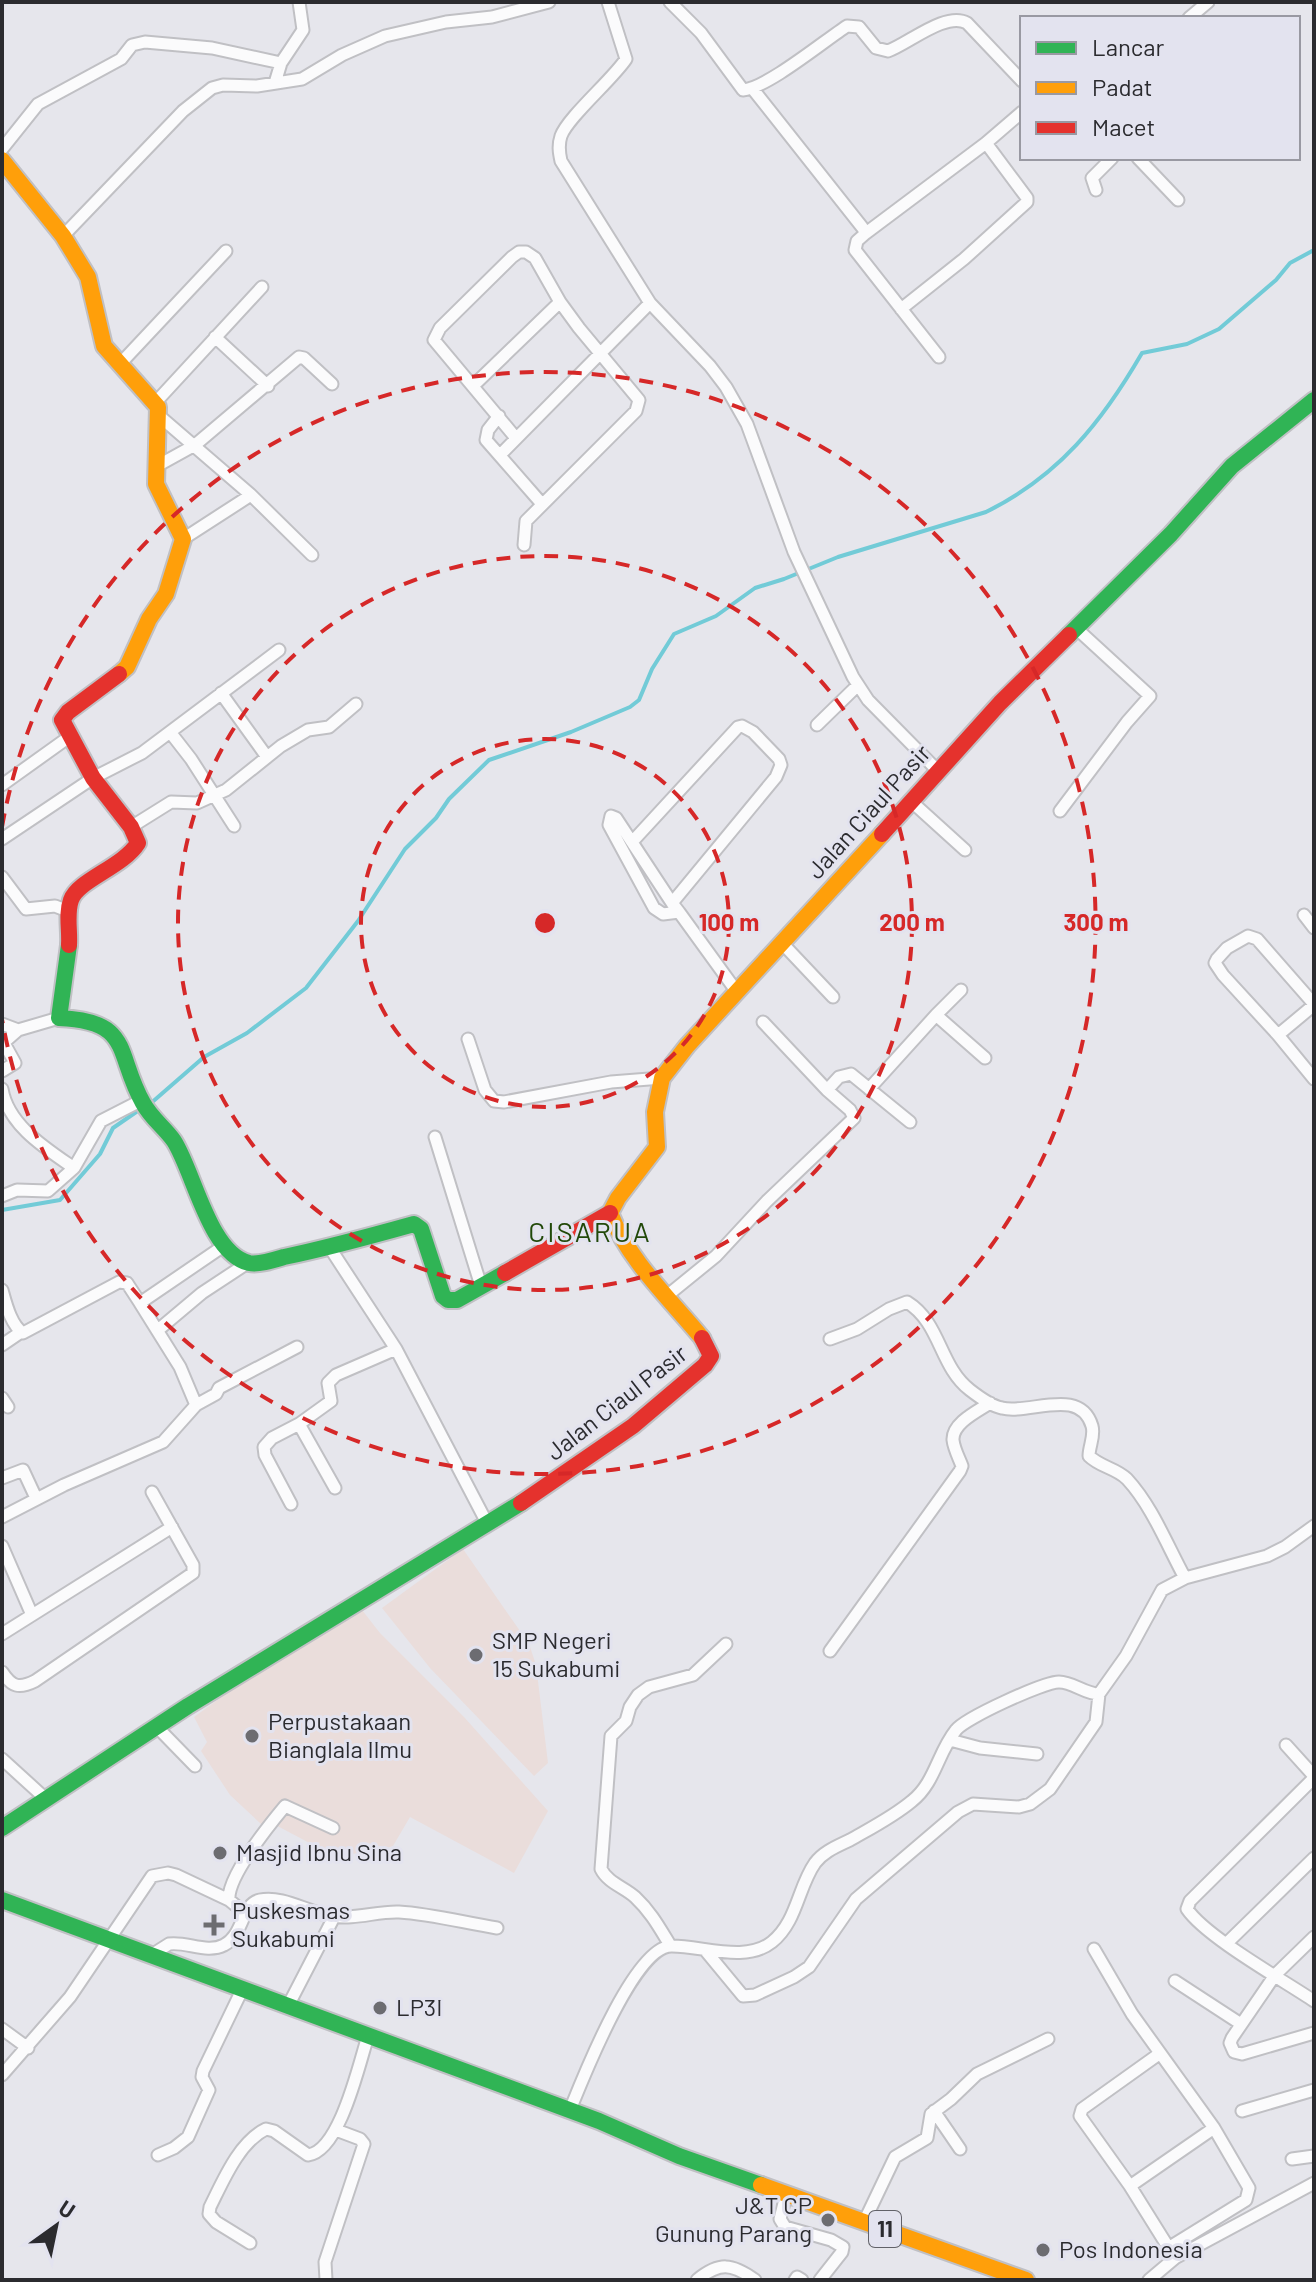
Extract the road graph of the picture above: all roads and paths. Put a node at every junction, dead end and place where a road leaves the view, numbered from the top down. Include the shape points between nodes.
1 (299, 2) edge
2 (549, 2) edge
3 (608, 2) edge
4 (670, 2) edge
5 (1208, 2) edge
6 (1191, 16) edge
7 (281, 63) junction
8 (1020, 79) edge
9 (275, 83) junction
10 (752, 88) junction
11 (1020, 114) edge
12 (986, 143) junction
13 (2, 149) edge
14 (2, 160) edge
15 (1110, 160) edge
16 (1140, 160) edge
17 (1096, 190) dead end
18 (1178, 200) dead end
19 (866, 233) junction
20 (63, 236) junction
21 (226, 251) dead end
22 (262, 287) dead end
23 (560, 302) junction
24 (650, 303) junction
25 (901, 309) junction
26 (215, 337) junction
27 (600, 354) junction
28 (939, 357) dead end
29 (119, 365) junction
30 (332, 384) dead end
31 (474, 385) junction
32 (268, 386) junction
33 (1314, 400) edge
34 (156, 408) junction
35 (499, 416) junction
36 (516, 438) junction
37 (195, 445) junction
38 (500, 455) junction
39 (157, 466) junction
40 (251, 495) junction
41 (542, 504) junction
42 (183, 539) junction
43 (524, 545) dead end
44 (312, 555) dead end
45 (1077, 629) junction
46 (279, 650) dead end
47 (858, 685) junction
48 (221, 693) junction
49 (356, 704) dead end
50 (817, 725) dead end
51 (170, 732) junction
52 (69, 737) junction
53 (267, 757) junction
54 (939, 772) junction
55 (93, 778) junction
56 (2, 785) edge
57 (214, 796) junction
58 (912, 802) junction
59 (1060, 811) dead end
60 (234, 826) dead end
61 (131, 827) junction
62 (2, 839) edge
63 (632, 842) junction
64 (965, 850) dead end
65 (2, 877) edge
66 (675, 907) junction
67 (68, 911) junction
68 (1304, 915) dead end
69 (1314, 928) edge
70 (782, 943) junction
71 (961, 990) dead end
72 (737, 992) junction
73 (833, 997) dead end
74 (1314, 1005) edge
75 (936, 1015) junction
76 (59, 1018) junction
77 (763, 1022) dead end
78 (2, 1024) edge
79 (18, 1030) junction
80 (1278, 1035) junction
81 (468, 1039) dead end
82 (3, 1043) edge
83 (985, 1058) dead end
84 (2, 1071) edge
85 (662, 1078) junction
86 (1314, 1079) edge
87 (2, 1089) edge
88 (869, 1089) junction
89 (827, 1090) junction
90 (142, 1100) junction
91 (910, 1122) dead end
92 (435, 1137) dead end
93 (74, 1168) junction
94 (2, 1196) edge
95 (610, 1213) junction
96 (225, 1245) junction
97 (330, 1248) junction
98 (246, 1264) junction
99 (481, 1286) junction
100 (2, 1290) edge
101 (668, 1295) junction
102 (140, 1303) junction
103 (158, 1330) junction
104 (21, 1332) junction
105 (830, 1339) dead end
106 (2, 1345) edge
107 (297, 1347) dead end
108 (396, 1349) junction
109 (990, 1403) junction
110 (196, 1405) junction
111 (299, 1424) junction
112 (2, 1478) edge
113 (335, 1488) dead end
114 (152, 1492) dead end
115 (36, 1498) junction
116 (291, 1504) dead end
117 (2, 1517) edge
118 (487, 1523) junction
119 (1314, 1526) edge
120 (172, 1527) junction
121 (2, 1546) edge
122 (1185, 1578) junction
123 (32, 1615) junction
124 (2, 1634) edge
125 (726, 1644) dead end
126 (830, 1651) dead end
127 (2, 1672) edge
128 (1099, 1694) junction
129 (157, 1727) junction
130 (950, 1740) junction
131 (1286, 1745) dead end
132 (1037, 1754) dead end
133 (2, 1759) edge
134 (195, 1766) dead end
135 (1314, 1777) edge
136 (47, 1800) junction
137 (2, 1828) edge
138 (333, 1828) dead end
139 (1314, 1858) edge
140 (2, 1900) edge
141 (229, 1900) junction
142 (245, 1913) junction
143 (334, 1917) junction
144 (497, 1928) dead end
145 (1314, 1937) edge
146 (106, 1940) junction
147 (1227, 1943) junction
148 (670, 1945) junction
149 (1094, 1949) dead end
150 (705, 1950) junction
151 (150, 1957) junction
152 (1275, 1975) junction
153 (1175, 1981) dead end
154 (242, 1990) junction
155 (1314, 2001) edge
156 (289, 2004) junction
157 (1241, 2024) junction
158 (2, 2029) edge
159 (1314, 2033) edge
160 (368, 2036) junction
161 (1048, 2039) dead end
162 (28, 2048) junction
163 (1159, 2054) junction
164 (2, 2075) edge
165 (1314, 2090) edge
166 (570, 2110) junction
167 (934, 2111) junction
168 (1242, 2111) dead end
169 (1214, 2128) junction
170 (336, 2130) junction
171 (960, 2149) dead end
172 (158, 2155) dead end
173 (1314, 2156) edge
174 (1292, 2159) dead end
175 (1314, 2183) edge
176 (1130, 2186) junction
177 (786, 2195) junction
178 (864, 2222) junction
179 (250, 2243) dead end
180 (1172, 2253) junction
181 (326, 2280) edge
182 (697, 2280) edge
183 (755, 2280) edge
184 (795, 2280) edge
185 (802, 2280) edge
186 (820, 2280) edge
187 (1026, 2280) edge
188 (1149, 2280) edge

1 - 7 street via 303,30
2 - 9 street via 385,36 302,79
3 - 24 street via 626,59 565,128 559,148 566,171
4 - 10 street via 701,33 739,86
5 - 6 street
7 - 9 street
7 - 13 street via 212,48 132,45 121,59 38,104
8 - 10 street via 974,30 954,20 888,51 876,48 859,27 847,26
9 - 20 street via 223,85 204,94
10 - 19 street
11 - 12 street
12 - 19 street
12 - 25 street via 1027,202
14 - 20 main road
15 - 17 street via 1092,178
16 - 18 street
19 - 25 street via 855,250
20 - 29 main road via 88,277 104,346
21 - 29 street
22 - 26 street
23 - 27 street
23 - 31 street
23 - 31 street via 531,254 519,252 503,267 435,336 435,344
24 - 27 street
24 - 47 street via 710,366 737,405 794,552
25 - 28 street
26 - 32 street
26 - 34 street
27 - 36 street
27 - 41 street via 639,397 636,411
29 - 34 main road
30 - 32 street via 299,357
31 - 35 street
32 - 37 street
33 - 45 main road, Jalan Ciaul Pasir via 1232,466
34 - 37 street
34 - 39 main road
35 - 36 street
35 - 38 street via 486,437
36 - 38 street
37 - 39 street
37 - 40 street
38 - 41 street
39 - 42 main road via 156,484
40 - 42 street
40 - 44 street
41 - 43 street via 526,521
42 - 52 main road via 166,594 127,667 65,715 62,722
45 - 54 main road, Jalan Ciaul Pasir via 1000,703
45 - 59 street via 1150,696
46 - 48 street
47 - 50 street
47 - 54 street
48 - 51 street
48 - 53 street
49 - 53 street via 329,727 308,730
51 - 55 street
51 - 57 street
52 - 55 main road
52 - 56 street
53 - 57 street
54 - 58 main road, Jalan Ciaul Pasir
55 - 61 main road
55 - 62 street
57 - 60 street
57 - 61 street via 197,803 171,802
58 - 64 street
58 - 70 main road, Jalan Ciaul Pasir
61 - 67 main road via 138,840 135,851 75,892
63 - 66 street
63 - 66 street via 611,816 609,825 654,908 663,914
63 - 66 street via 738,727 753,732 779,759 776,777
65 - 67 street via 26,909 55,906
66 - 72 street
67 - 76 main road
68 - 69 street
70 - 72 main road, Jalan Ciaul Pasir
70 - 73 street
71 - 75 street
72 - 85 main road, Jalan Ciaul Pasir
74 - 80 street
74 - 80 street via 1257,939 1248,936 1227,948 1215,963 1218,969
75 - 83 street
75 - 88 street
76 - 79 street
76 - 90 main road via 89,1019 114,1035
77 - 89 street
78 - 79 street
79 - 82 street
80 - 86 street
81 - 85 street via 485,1090 494,1101
82 - 84 street via 15,1063
85 - 95 main road, Jalan Ciaul Pasir via 655,1112 657,1147
87 - 93 street via 19,1125
88 - 89 street via 847,1073
88 - 91 street
89 - 101 street via 850,1110 853,1121 716,1256
90 - 93 street via 101,1121
90 - 96 main road via 176,1146
92 - 99 street
93 - 94 street via 48,1191 17,1190
95 - 99 main road
95 - 101 main road, Jalan Ciaul Pasir via 637,1259
96 - 98 main road
96 - 102 street
97 - 98 main road
97 - 99 main road via 414,1224 421,1229 444,1299 457,1300
97 - 108 street
98 - 103 street
100 - 104 street
101 - 118 main road, Jalan Ciaul Pasir via 707,1344 711,1356 705,1365 621,1434
102 - 103 street
102 - 104 street via 127,1283 119,1282
103 - 110 street
104 - 106 street
105 - 109 street via 907,1302 932,1325 949,1368
107 - 110 street
108 - 111 street via 336,1375 327,1386 331,1401
108 - 118 street
109 - 122 street via 1003,1409 1059,1403 1083,1413 1093,1433 1089,1456 1129,1482
109 - 126 street via 959,1426 953,1438 960,1471
110 - 115 street via 163,1442
111 - 113 street
111 - 116 street via 264,1447
112 - 115 street via 23,1470
114 - 120 street
115 - 117 street
118 - 129 main road, Jalan Ciaul Pasir
119 - 122 street via 1267,1556
120 - 123 street
120 - 127 street via 193,1565 190,1576 35,1681 15,1686
121 - 123 street
122 - 128 street via 1162,1590
123 - 124 street
125 - 148 street via 693,1675 638,1695 626,1721 611,1736 601,1869 607,1880 651,1913
128 - 130 street via 1052,1683 975,1716
128 - 150 street via 1096,1722 1050,1789 1019,1807 973,1804 958,1812 856,1899 802,1973 743,1996
129 - 134 street
129 - 136 main road, Jalan Ciaul Pasir
130 - 132 street
130 - 150 street via 915,1799 820,1858 787,1926 771,1943 752,1951
131 - 135 street
133 - 136 street
135 - 147 street via 1190,1901 1187,1909 1195,1919
136 - 137 main road, Jalan Ciaul Pasir
138 - 141 street via 285,1806 234,1879
139 - 147 street
140 - 146 main road
141 - 142 street
141 - 146 street via 160,1873 147,1881
142 - 143 street via 253,1902 274,1899
142 - 151 street via 232,1939 220,1947 176,1942
143 - 144 street via 403,1912
143 - 156 street
145 - 152 street
146 - 151 main road
146 - 162 street via 70,1997
147 - 152 street
148 - 150 street
148 - 166 street via 649,1957 631,1983
149 - 163 street
151 - 154 main road
152 - 155 street
152 - 157 street
153 - 157 street
154 - 156 main road
154 - 172 street via 203,2071 208,2094 188,2137
156 - 160 main road
157 - 159 street via 1230,2043 1237,2054
158 - 162 street
160 - 166 main road
160 - 170 street
161 - 167 street via 977,2074
162 - 164 street
163 - 169 street
163 - 176 street via 1080,2112
165 - 168 street
166 - 177 main road, 11
167 - 171 street
167 - 178 street via 925,2140 892,2161
169 - 176 street
169 - 180 street via 1244,2176 1249,2197
170 - 179 street via 313,2155 266,2129 243,2151 209,2214
170 - 181 street via 364,2144 325,2262
173 - 174 street
175 - 180 street
176 - 180 street
177 - 178 main road, 11
177 - 186 street via 780,2219 785,2227 843,2247
178 - 187 main road, 11
180 - 188 street
182 - 183 street via 722,2266
184 - 185 street

